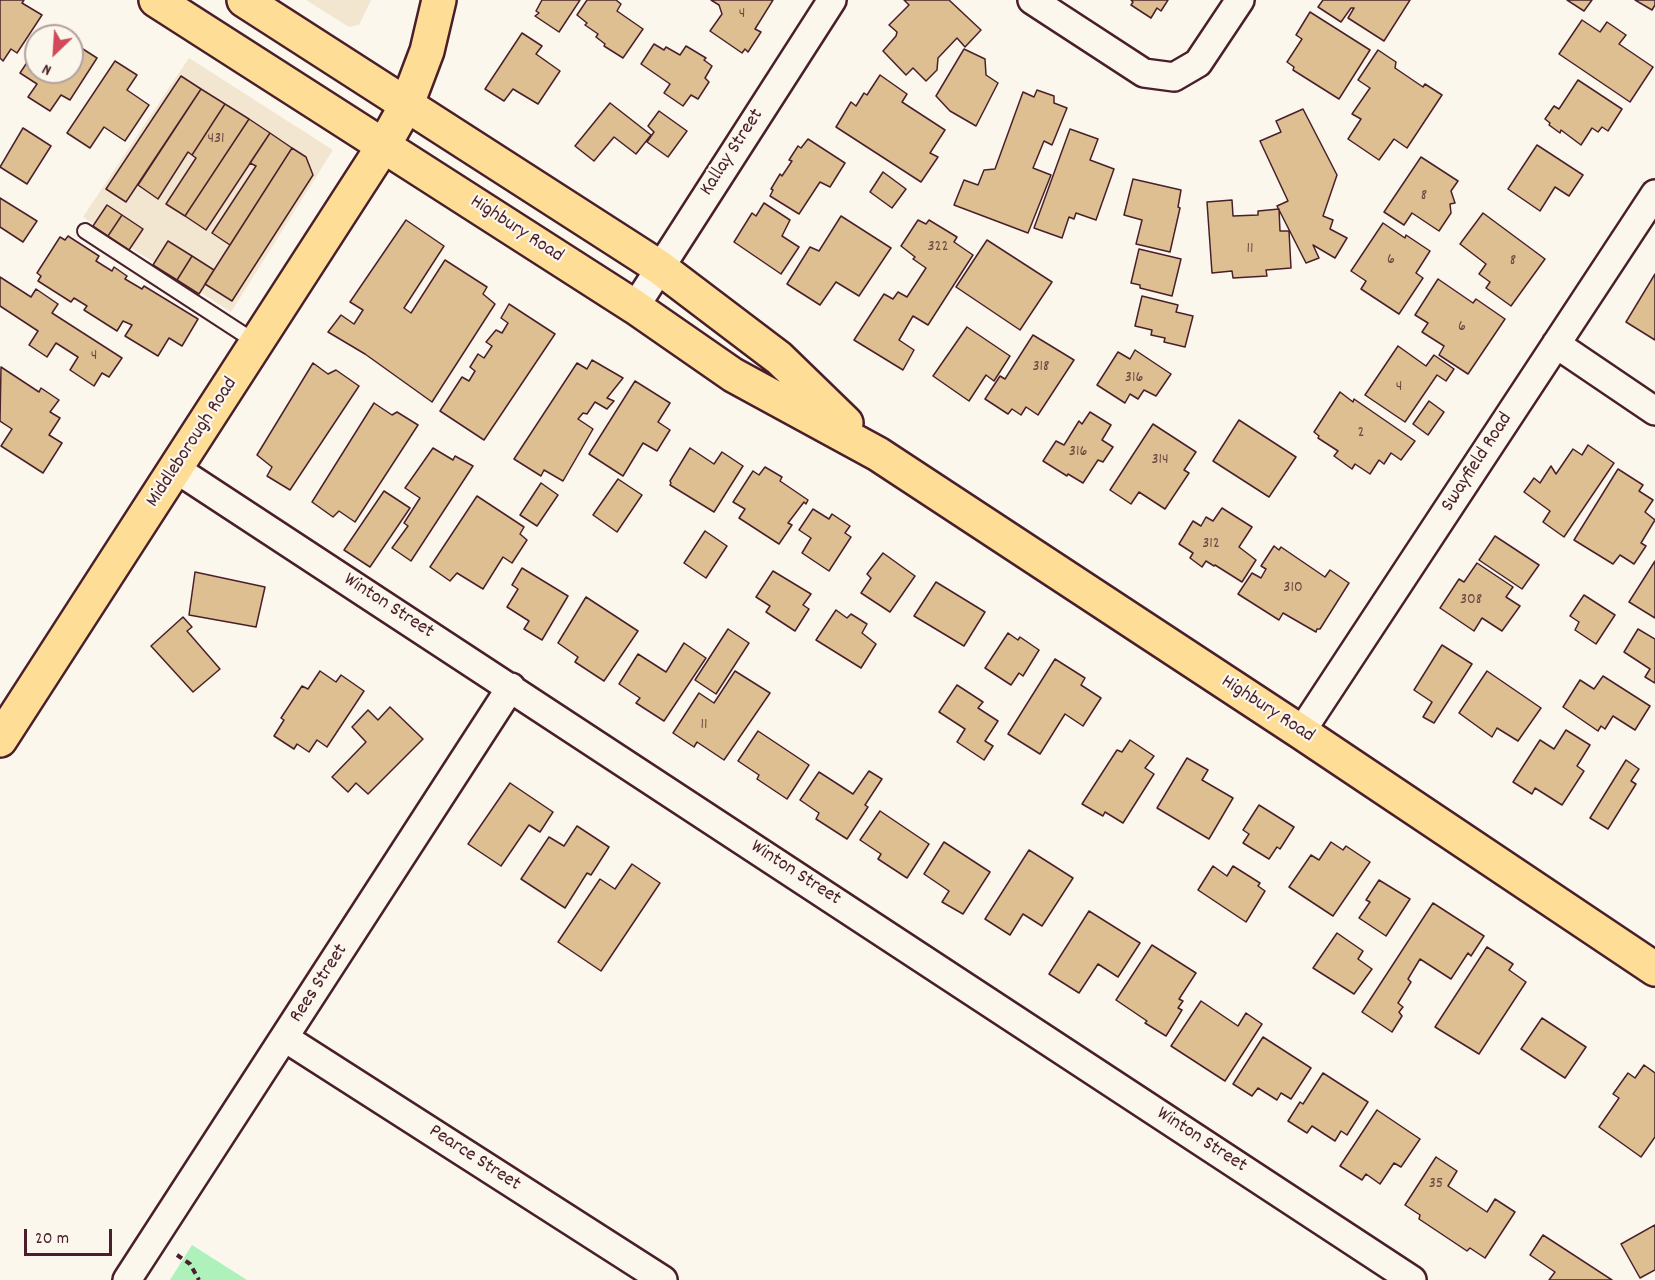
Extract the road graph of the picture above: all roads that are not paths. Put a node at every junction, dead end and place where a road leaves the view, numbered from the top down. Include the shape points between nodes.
1 (156, 0) edge
2 (244, 0) edge
3 (439, 0) edge
4 (832, 0) edge
5 (1032, 0) edge
6 (1240, 0) edge
7 (407, 104) junction
8 (384, 145) junction
9 (1655, 194) edge
10 (85, 231) dead end
11 (659, 267) junction
12 (635, 307) junction
13 (257, 343) junction
14 (1556, 344) junction
15 (1655, 411) edge
16 (878, 454) junction
17 (176, 469) junction
18 (511, 687) junction
19 (1301, 732) junction
20 (0, 739) edge
21 (1655, 969) edge
22 (285, 1038) junction
23 (127, 1280) edge
24 (663, 1280) edge
25 (1412, 1280) edge

1 - 8 main road, Highbury Road
2 - 7 main road, Highbury Road
3 - 7 main road, Middleborough Road via 427,51
4 - 11 street, Kallay Street
5 - 6 street via 1144,73 1174,77 1198,63
7 - 8 main road, Middleborough Road
7 - 11 main road, Highbury Road
8 - 12 main road, Highbury Road
8 - 13 main road, Middleborough Road
9 - 14 street, Swayfield Road
10 - 13 lane
11 - 12 street, Kallay Street
11 - 16 main road, Highbury Road via 779,358
12 - 16 main road, Highbury Road via 733,375
13 - 17 main road, Middleborough Road
14 - 15 street
14 - 19 street, Swayfield Road
16 - 19 main road, Highbury Road
17 - 18 street, Winton Street
17 - 20 main road, Middleborough Road
18 - 22 street, Rees Street
18 - 25 street, Winton Street
19 - 21 main road, Highbury Road
22 - 23 street, Rees Street
22 - 24 street, Pearce Street

